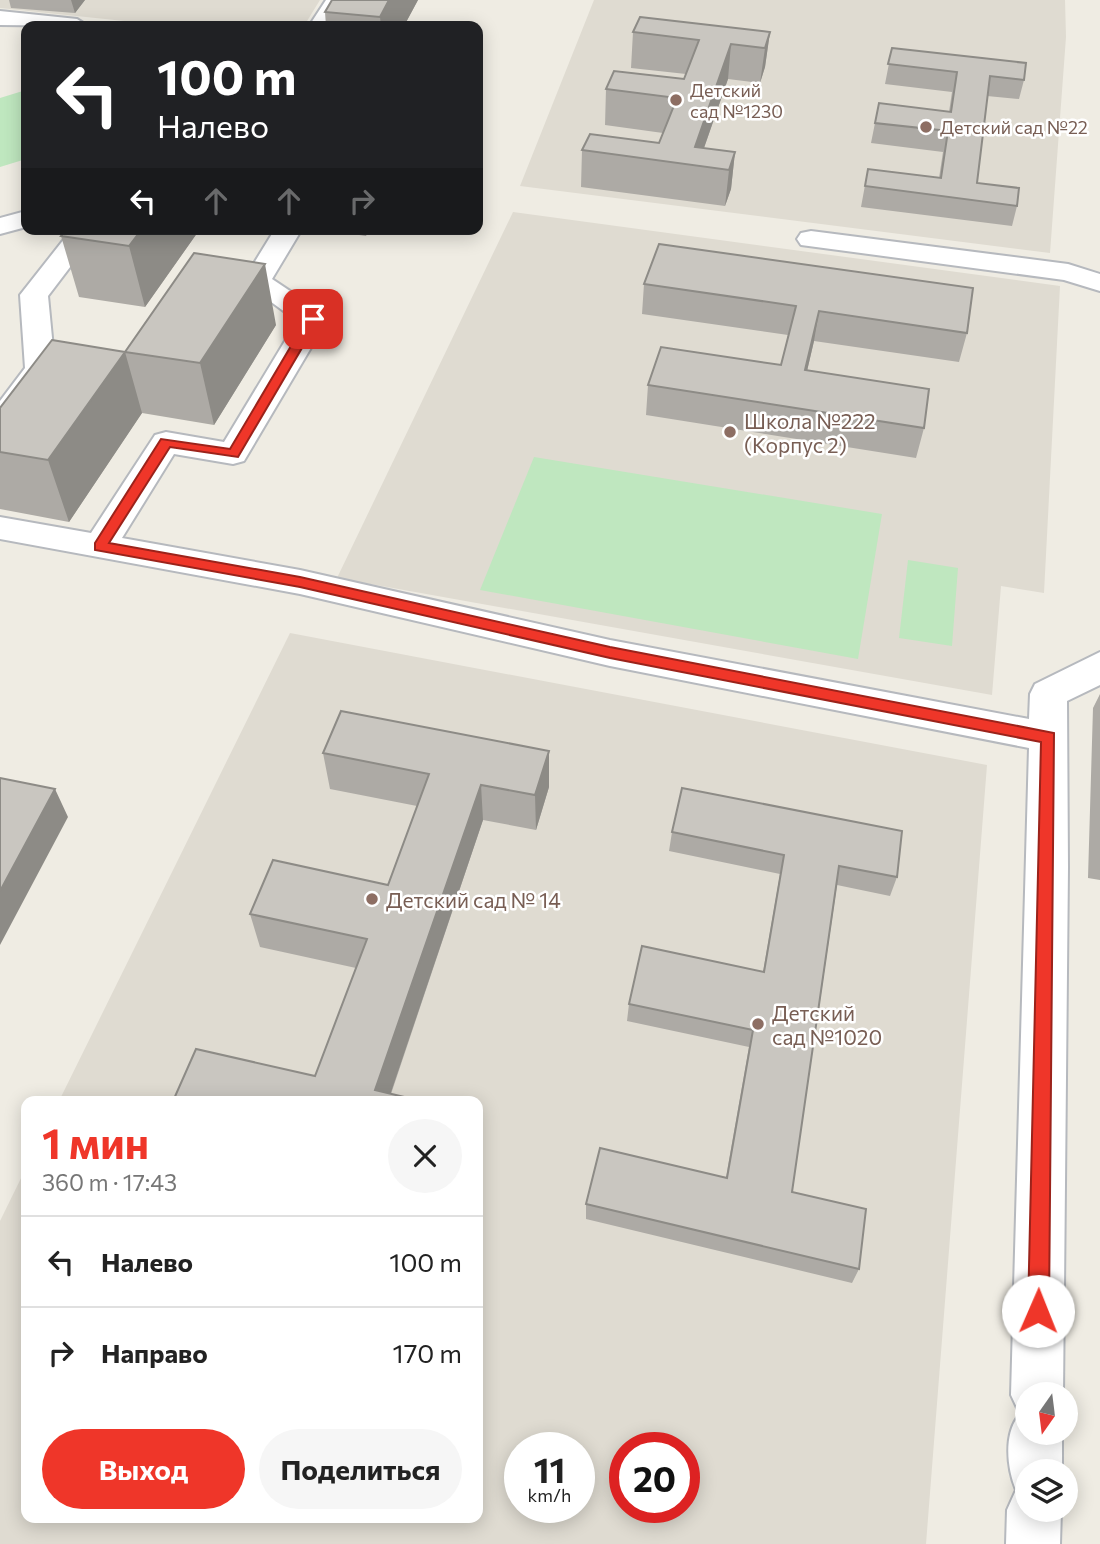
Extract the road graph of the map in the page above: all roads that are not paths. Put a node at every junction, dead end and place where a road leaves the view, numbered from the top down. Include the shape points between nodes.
1 (337, 0) edge
2 (0, 18) edge
3 (29, 21) edge
4 (323, 21) edge
5 (21, 220) edge
6 (0, 226) edge
7 (81, 235) edge
8 (285, 235) edge
9 (811, 239) dead end
10 (1100, 283) edge
11 (0, 422) edge
12 (0, 528) edge
13 (100, 546) junction
14 (1100, 665) edge
15 (1048, 737) junction
16 (1037, 1382) edge
17 (1034, 1522) edge
18 (1033, 1544) edge

1 - 4 lane
2 - 3 lane
5 - 6 lane
7 - 11 lane via 34,295 40,369
8 - 13 lane via 257,281 313,319 233,454 166,442
9 - 10 lane via 1068,272
12 - 13 lane
13 - 15 lane via 300,582 610,653
14 - 15 lane via 1048,694
15 - 16 lane
17 - 18 lane

